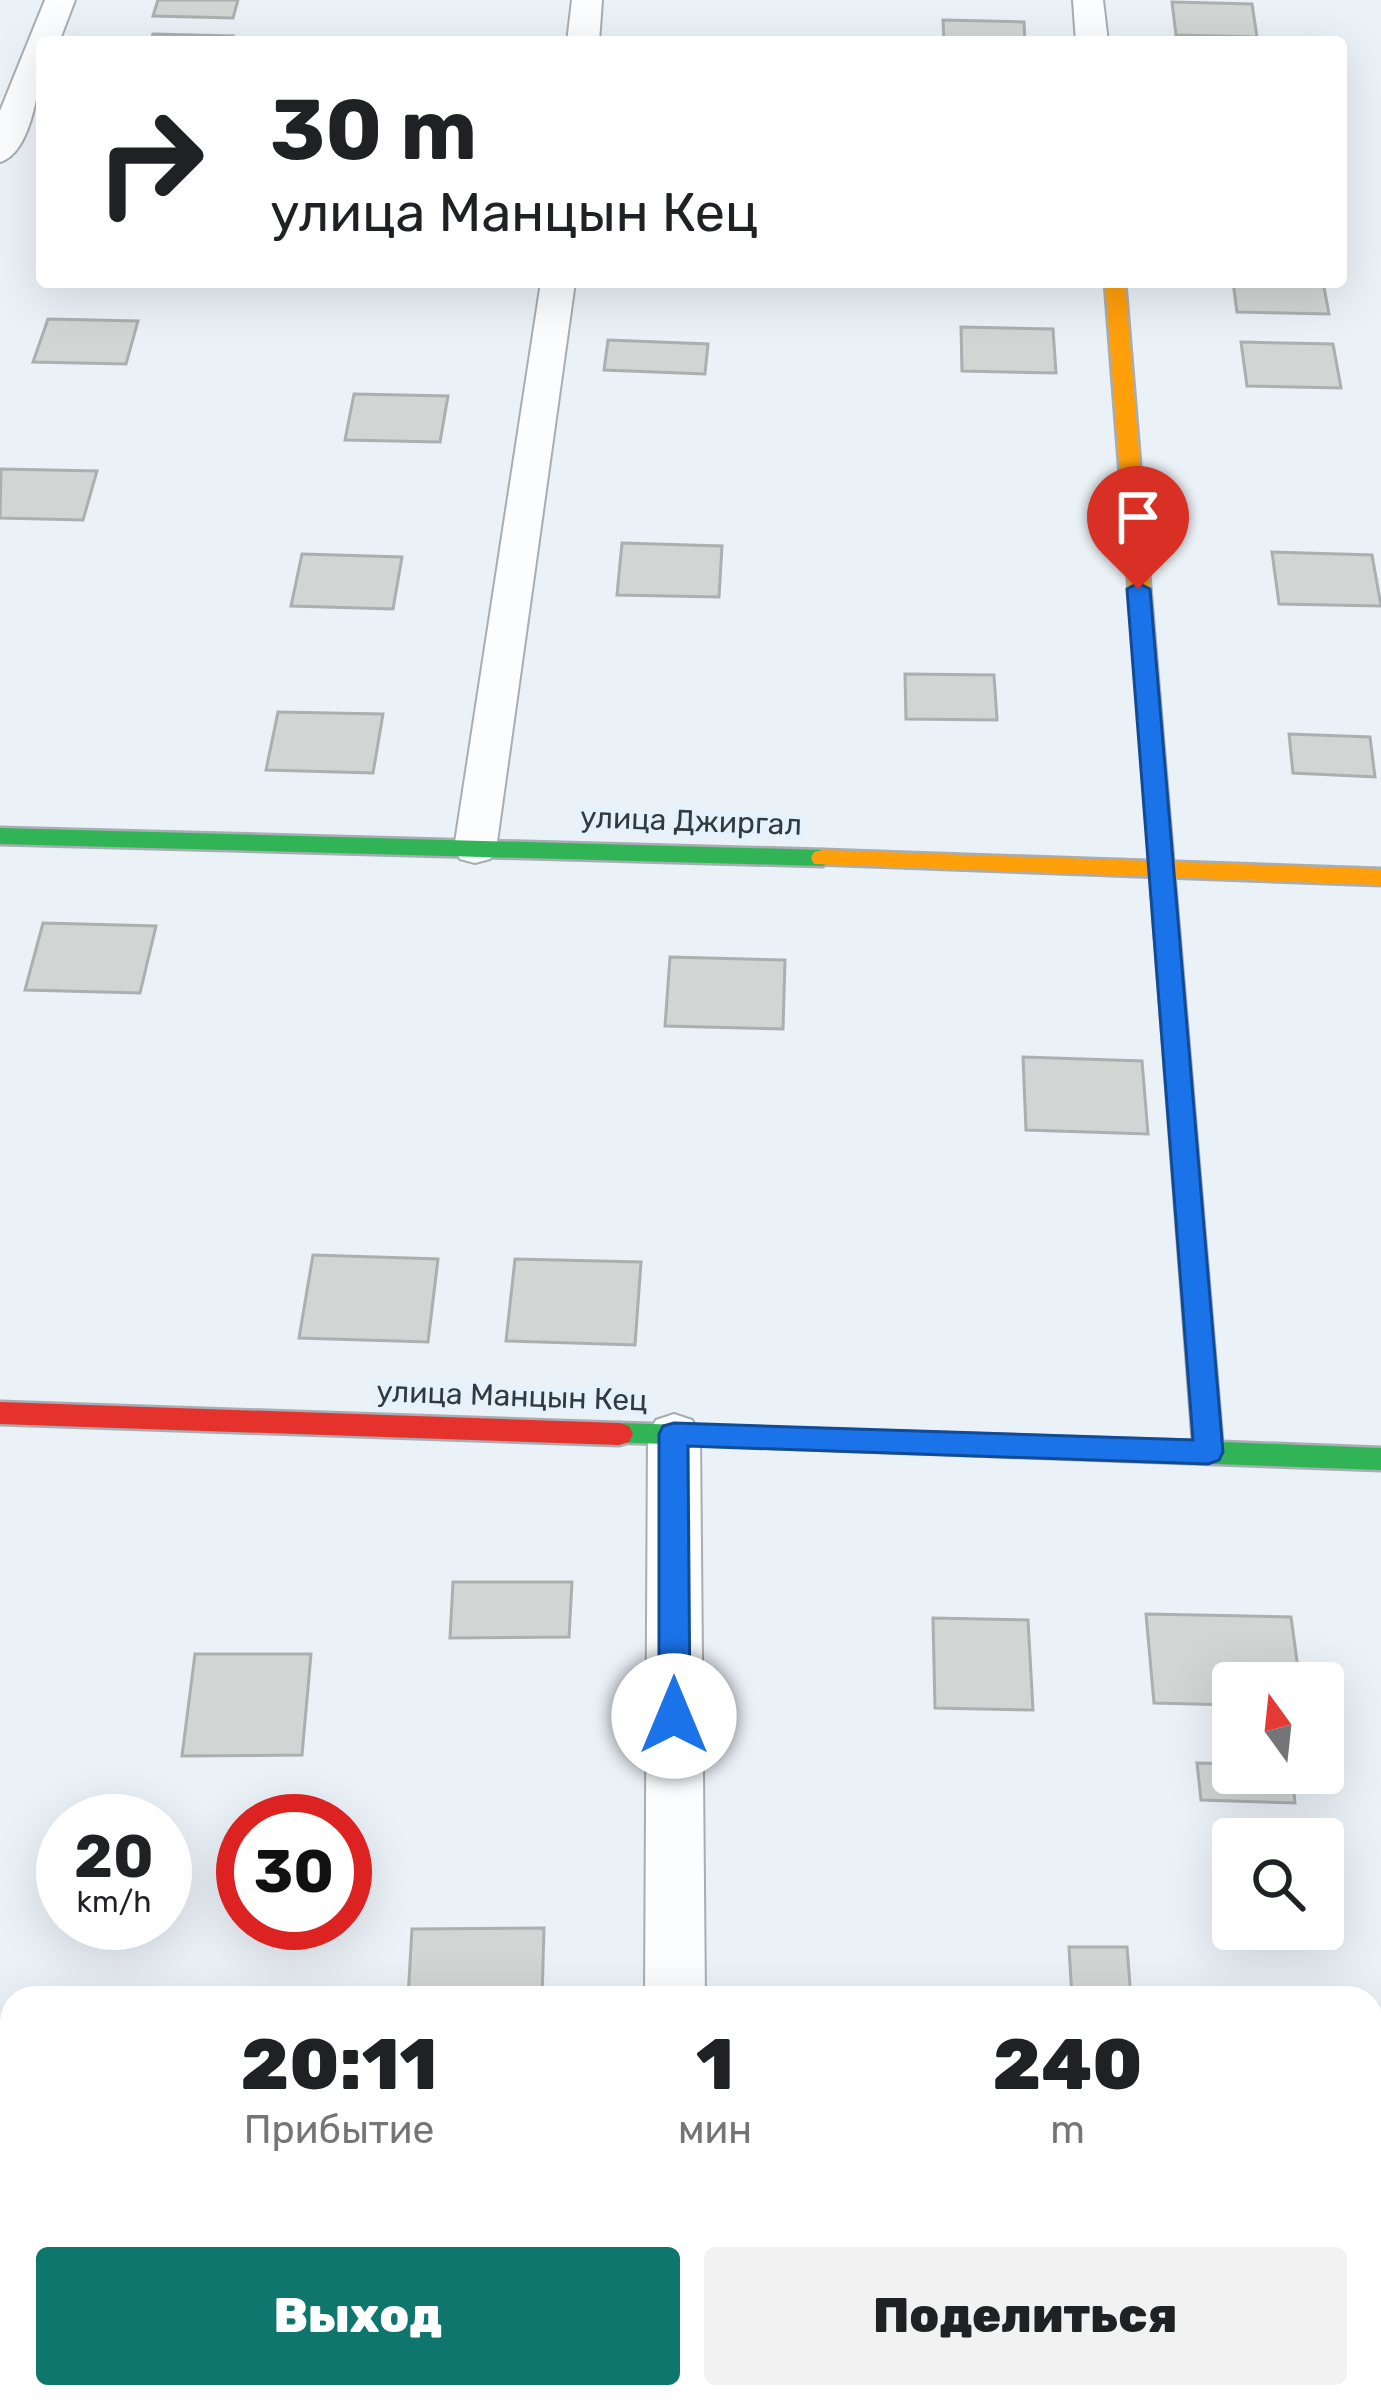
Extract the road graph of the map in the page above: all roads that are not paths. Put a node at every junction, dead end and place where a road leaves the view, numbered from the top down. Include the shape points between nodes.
1 (60, 0) edge
2 (587, 0) edge
3 (1088, 0) edge
4 (46, 36) edge
5 (584, 36) edge
6 (1091, 36) edge
7 (36, 61) edge
8 (0, 152) edge
9 (557, 288) edge
10 (1115, 288) edge
11 (0, 836) edge
12 (475, 849) junction
13 (1160, 867) junction
14 (1381, 878) edge
15 (0, 1413) edge
16 (674, 1434) junction
17 (1208, 1452) junction
18 (1379, 1467) edge
19 (675, 1986) edge

1 - 4 street
2 - 5 street
3 - 6 street
7 - 8 street
9 - 12 street
10 - 13 street
11 - 12 street, улица Джиргал
12 - 13 street, улица Джиргал
13 - 14 street, улица Джиргал
13 - 17 street
15 - 16 street, улица Манцын Кец
16 - 17 street, улица Манцын Кец
16 - 19 street
17 - 18 street, улица Манцын Кец

